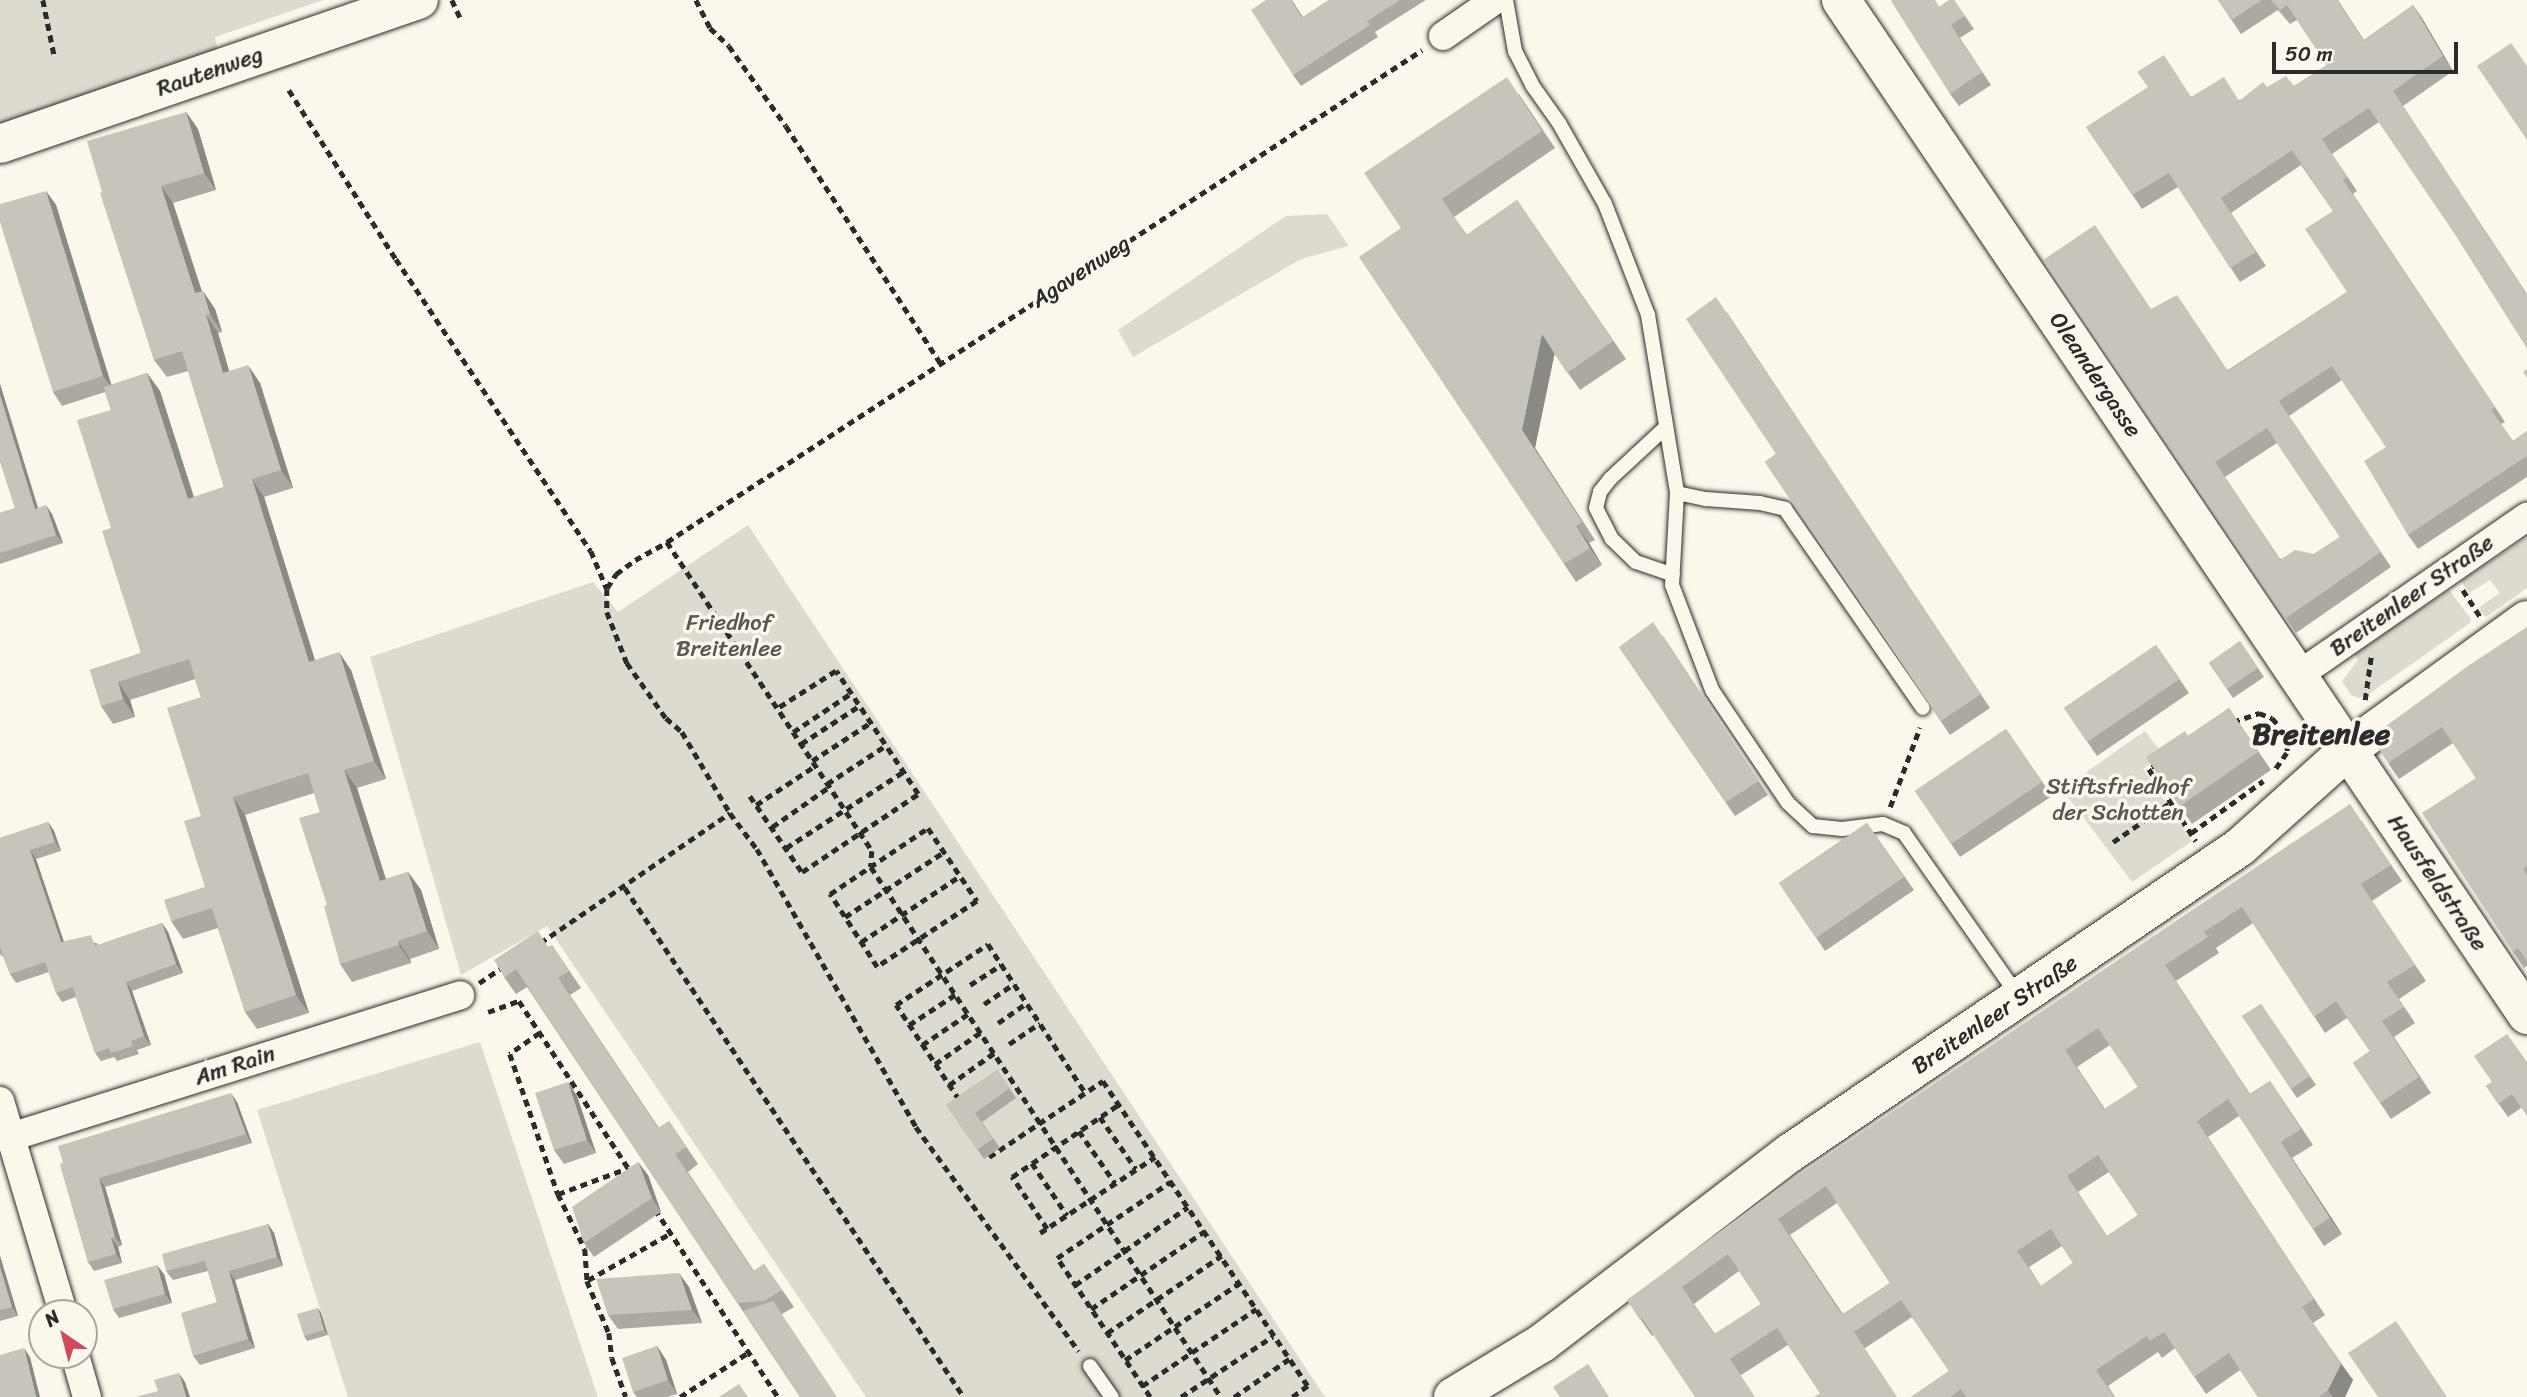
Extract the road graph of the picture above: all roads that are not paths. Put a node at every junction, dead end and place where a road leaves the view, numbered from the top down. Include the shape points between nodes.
1 (419, 0) edge
2 (1495, 0) edge
3 (1506, 0) edge
4 (1841, 0) edge
5 (1443, 36) road end
6 (0, 144) edge
7 (1666, 427) junction
8 (1677, 493) junction
9 (2527, 517) edge
10 (1673, 575) junction
11 (2512, 631) edge
12 (2297, 676) junction
13 (1923, 708) edge
14 (2348, 750) junction
15 (460, 995) road end
16 (2019, 998) junction
17 (2527, 1015) edge
18 (0, 1101) edge
19 (11, 1137) junction
20 (59, 1299) edge
21 (1090, 1366) road end
22 (79, 1369) edge
23 (1464, 1394) edge
24 (87, 1397) edge
25 (1112, 1397) edge

1 - 6 street, Rautenweg
2 - 5 street
3 - 7 lane via 1515,51 1605,204 1648,315
4 - 12 street, Oleandergasse
7 - 8 lane
7 - 10 lane via 1610,479 1596,508 1612,539 1636,562
8 - 10 lane
8 - 13 lane via 1785,509
9 - 12 street, Breitenleer Straße
10 - 16 lane via 1683,619 1712,690 1788,803 1813,825 1842,829 1883,824 1903,833
11 - 14 street, Breitenleer Straße
12 - 14 street, Oleandergasse
14 - 16 street, Breitenleer Straße via 2240,847
14 - 17 street, Hausfeldstraße
15 - 19 street, Am Rain
16 - 23 street, Breitenleer Straße via 1718,1205 1668,1249 1542,1343
18 - 19 street
19 - 20 street
21 - 25 lane
22 - 24 street

